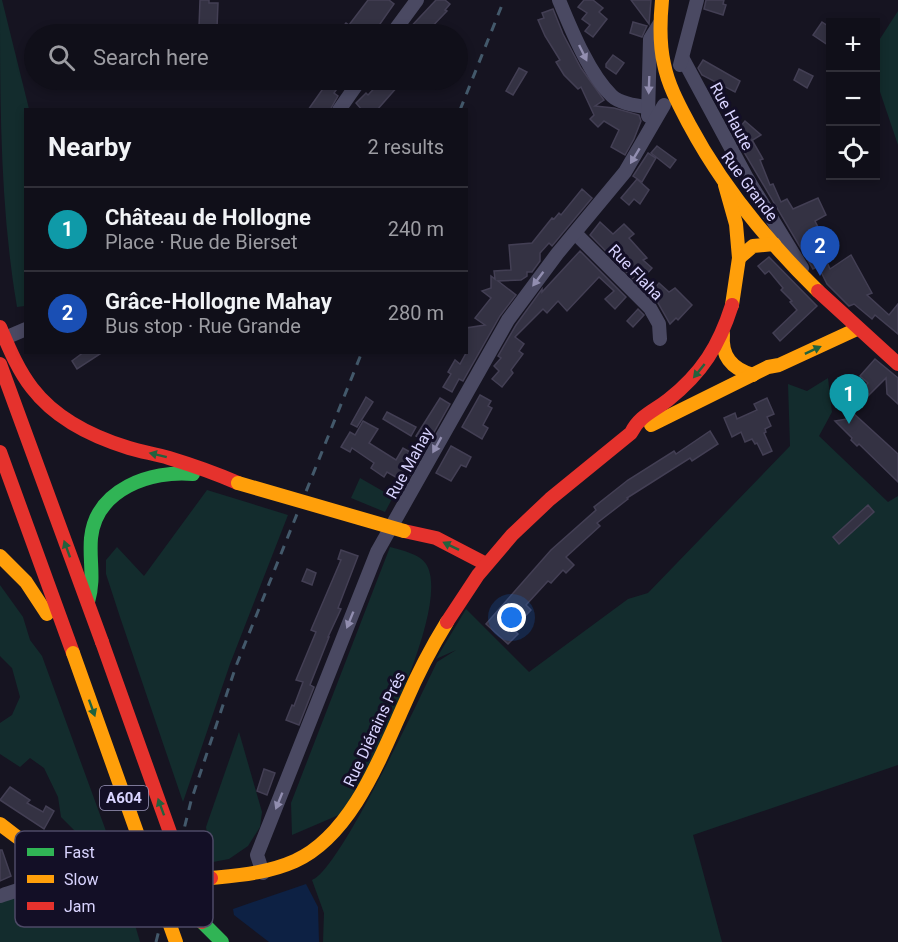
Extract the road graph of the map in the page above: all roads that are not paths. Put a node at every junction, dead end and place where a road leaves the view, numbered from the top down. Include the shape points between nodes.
1 (417, 0) edge
2 (560, 0) edge
3 (662, 0) edge
4 (697, 0) edge
5 (660, 23) junction
6 (399, 24) edge
7 (353, 90) edge
8 (664, 105) dead end
9 (648, 107) junction
10 (340, 108) edge
11 (650, 127) junction
12 (725, 185) junction
13 (576, 234) junction
14 (774, 244) junction
15 (739, 258) junction
16 (808, 280) junction
17 (24, 329) edge
18 (857, 329) junction
19 (6, 331) edge
20 (723, 334) junction
21 (660, 339) dead end
22 (0, 364) edge
23 (898, 364) edge
24 (753, 375) junction
25 (631, 433) junction
26 (0, 452) edge
27 (236, 482) junction
28 (0, 556) edge
29 (482, 569) junction
30 (87, 604) junction
31 (71, 650) junction
32 (0, 824) edge
33 (136, 831) edge
34 (170, 831) edge
35 (15, 836) edge
36 (263, 873) junction
37 (213, 878) edge
38 (15, 891) edge
39 (0, 896) edge
40 (171, 927) edge
41 (204, 927) edge
42 (207, 927) edge
43 (176, 942) edge
44 (209, 942) edge
45 (222, 942) edge

1 - 6 street
2 -> 9 street via 589,66 613,97 630,105
3 - 5 main road, Rue Grande
4 - 16 street, Rue Haute via 682,62
5 -> 9 street via 650,39
5 - 12 main road, Rue Grande via 663,59 674,93
7 - 10 street
8 - 11 street, Rue Mahay
9 - 11 street
11 -> 13 street, Rue Mahay via 625,172
12 - 14 main road, Rue Grande
12 - 15 main road, Rue Diérains Prés via 736,224
13 - 21 street, Rue Flaha via 650,308 659,324
13 -> 36 street, Rue Mahay via 508,320 377,552 257,855
14 - 15 main road via 753,246
14 - 16 main road, Rue Grande
15 - 20 main road, Rue Diérains Prés
16 - 18 main road, Rue Grande
17 - 19 street
18 - 23 main road, Rue Grande
24 -> 18 main road, Rue Diérains Prés
27 -> 19 main road via 101,437 53,409 37,394 16,363
20 - 24 main road, Rue Diérains Prés via 722,349 729,362
20 -> 25 main road, Rue Diérains Prés via 696,376 636,422
30 -> 22 main road, A604
24 - 25 main road, Rue Diérains Prés
25 - 29 main road, Rue Diérains Prés via 532,513
26 - 31 main road, A604
27 - 29 main road, bridge via 411,534
27 - 30 main road via 165,472 141,477 111,498 92,532 94,580
28 - 31 main road via 32,588
29 - 36 main road, Rue Diérains Prés via 423,664 357,804 338,829 313,849
34 -> 30 main road, A604, bridge
31 -> 33 main road, A604, bridge
32 - 35 main road, Rue Diérains Prés
36 - 37 main road, Rue Diérains Prés, bridge
38 - 39 street
40 -> 43 main road, A604, bridge
41 - 44 main road, A604
42 - 45 main road

